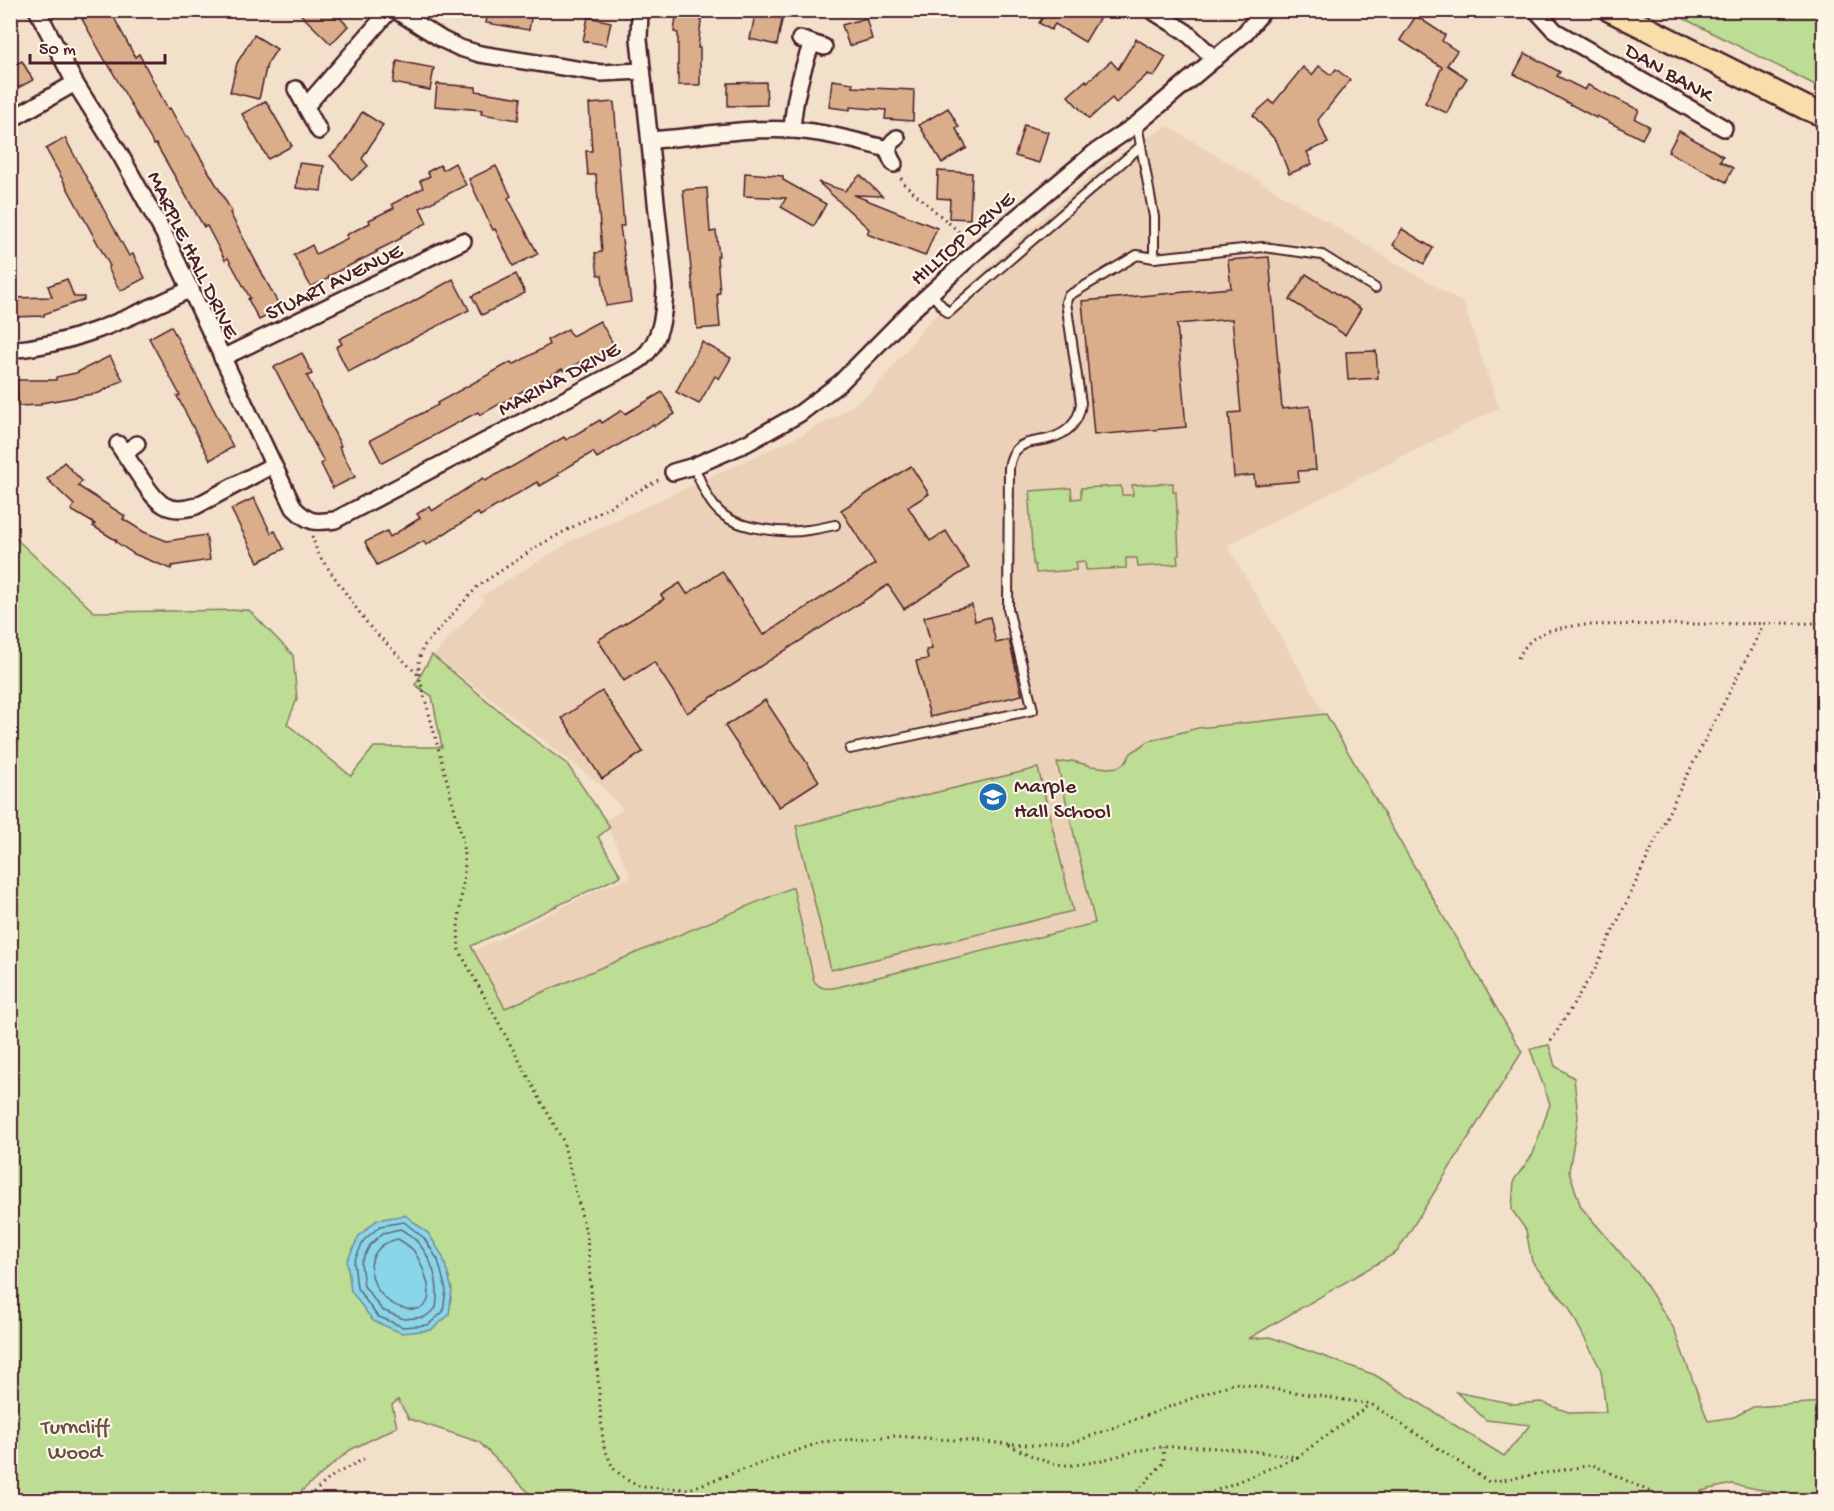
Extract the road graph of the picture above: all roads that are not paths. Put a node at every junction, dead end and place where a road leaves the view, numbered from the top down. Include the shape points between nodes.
1 (37, 10) edge
2 (390, 10) edge
3 (395, 10) edge
4 (640, 10) edge
5 (1151, 10) edge
6 (1264, 10) edge
7 (1536, 10) edge
8 (1610, 10) edge
9 (812, 43) dead end
10 (1215, 59) junction
11 (642, 71) junction
12 (75, 83) junction
13 (296, 89) dead end
14 (306, 106) junction
15 (1824, 115) edge
16 (10, 120) edge
17 (1137, 124) junction
18 (1724, 128) dead end
19 (792, 130) junction
20 (319, 131) dead end
21 (650, 140) junction
22 (1141, 146) junction
23 (894, 164) road end
24 (463, 241) dead end
25 (1154, 258) junction
26 (1375, 288) dead end
27 (191, 289) junction
28 (932, 293) junction
29 (10, 350) edge
30 (222, 358) junction
31 (137, 444) dead end
32 (273, 465) junction
33 (694, 466) junction
34 (673, 472) road end
35 (306, 519) joint
36 (835, 525) dead end
37 (850, 749) dead end

1 - 12 street, MARPLE HALL DRIVE
2 - 14 street
3 - 11 street via 443,40 480,54 601,73
4 - 11 street, MARINA DRIVE
5 - 10 street via 1186,32
6 - 10 street, HILLTOP DRIVE
7 - 18 street, DAN BANK via 1555,31
8 - 15 main road
9 - 19 street via 797,86
10 - 17 street, HILLTOP DRIVE
11 - 21 street, MARINA DRIVE
12 - 16 street
12 - 27 street, MARPLE HALL DRIVE via 121,156
13 - 14 street
14 - 20 street
17 - 22 lane
17 - 28 street, HILLTOP DRIVE via 1094,153
19 - 21 street
19 - 23 street via 892,144 889,157
21 - 35 street, MARINA DRIVE via 665,288 661,328 641,359 335,520 317,523
22 - 25 lane via 1154,217
22 - 28 lane via 948,313
24 - 30 street, STUART AVENUE
25 - 26 lane via 1263,247 1322,255
25 - 37 lane via 1137,255 1068,296 1080,415 1068,430 1024,444 1011,457 1008,602 1033,710
27 - 29 street via 97,331 39,347
27 - 30 street, MARPLE HALL DRIVE
28 - 33 street, HILLTOP DRIVE via 840,383 799,414
30 - 32 street, MARPLE HALL DRIVE
31 - 32 street via 121,449 153,496 174,509 196,506
32 - 35 street, MARPLE HALL DRIVE via 294,508
33 - 34 street, HILLTOP DRIVE
33 - 36 lane via 710,501 739,524 806,531

